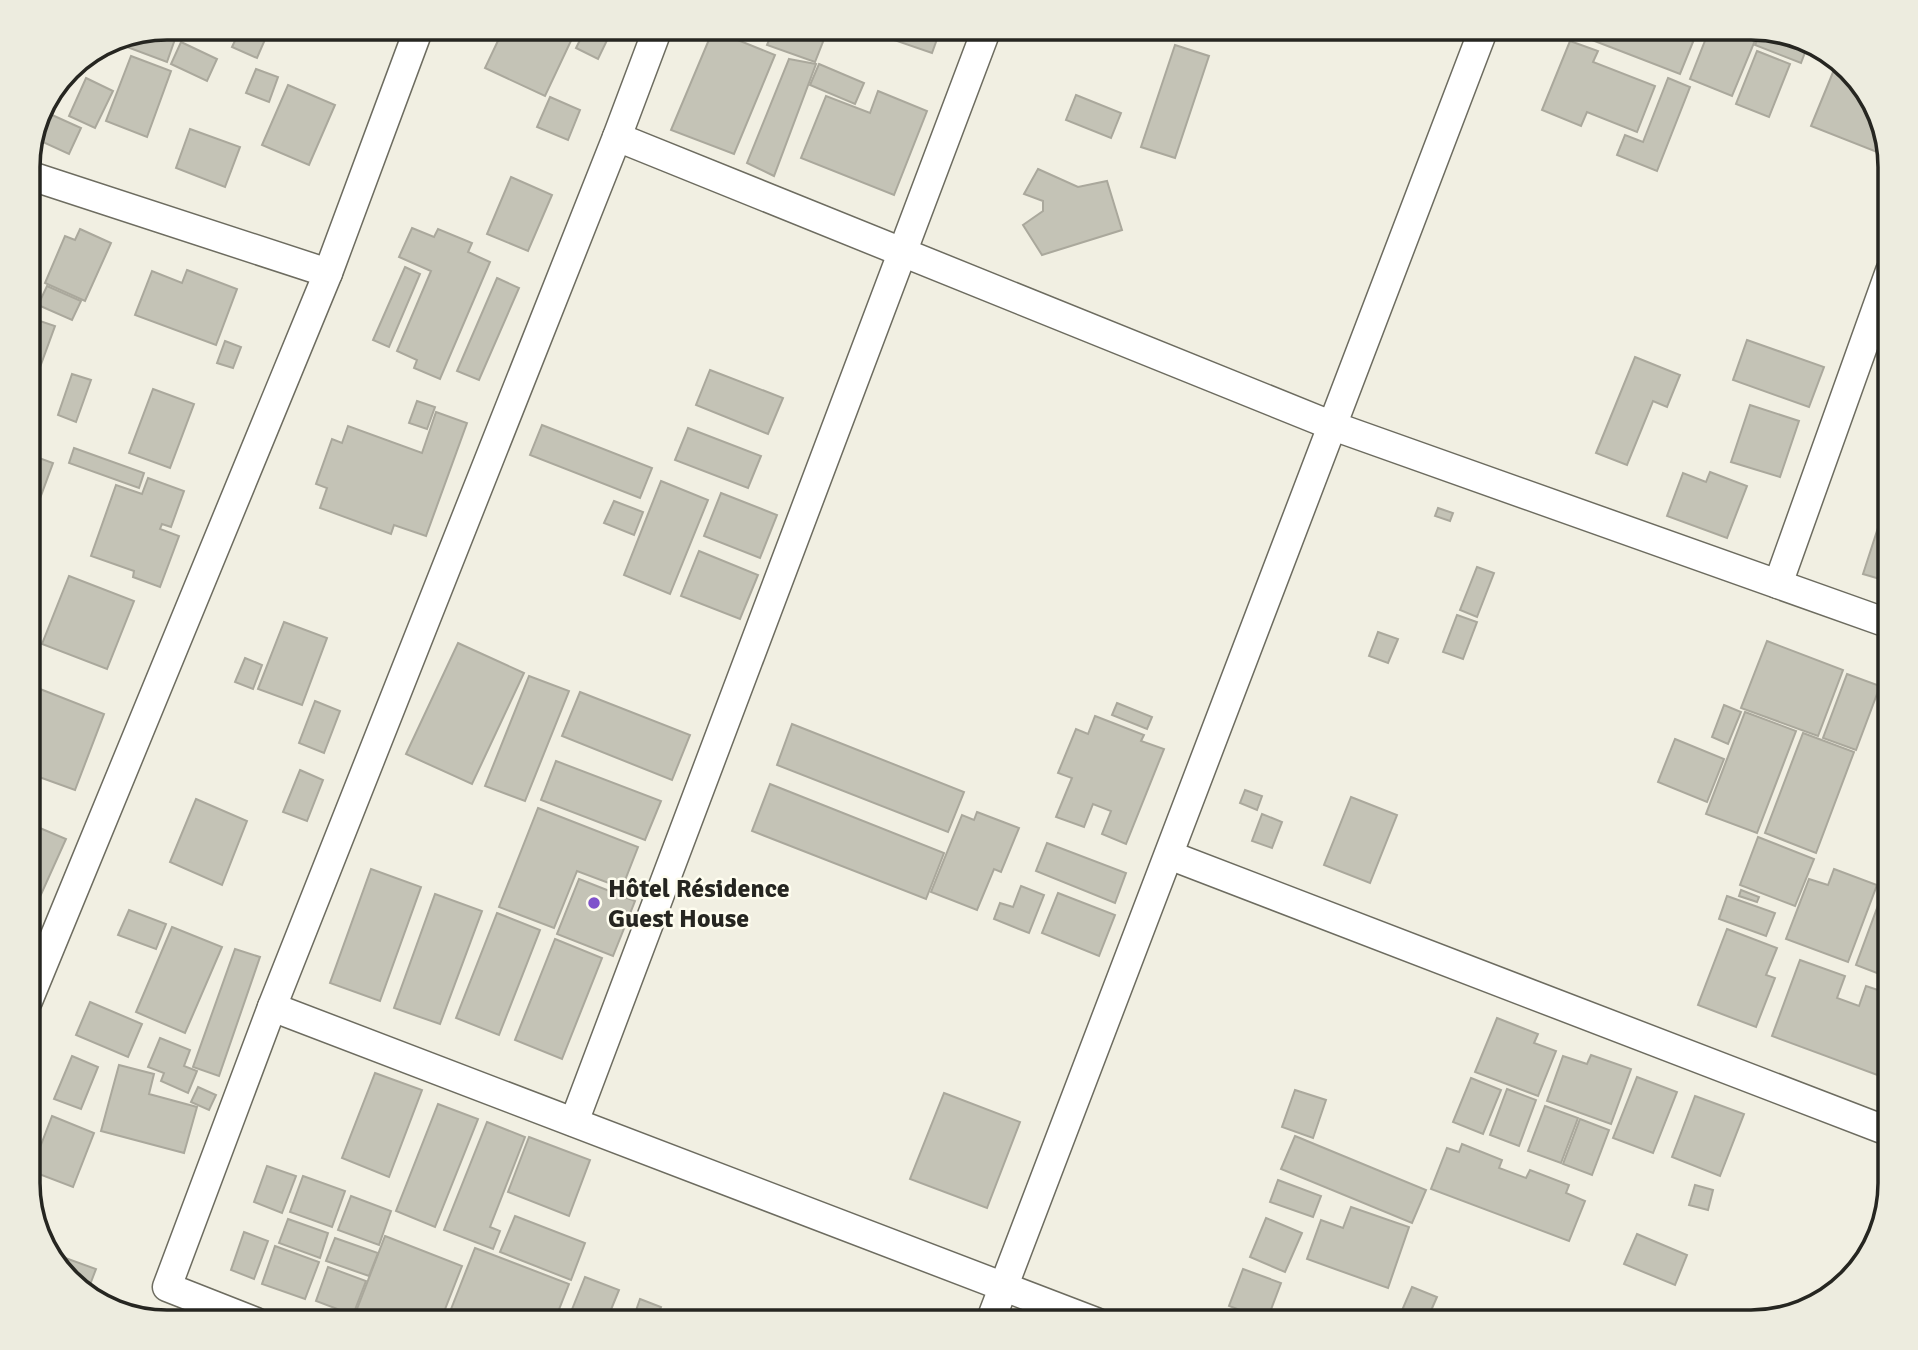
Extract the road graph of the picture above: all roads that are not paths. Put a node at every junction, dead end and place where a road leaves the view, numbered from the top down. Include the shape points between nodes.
1 (415, 40) edge
2 (653, 40) edge
3 (982, 40) edge
4 (1479, 40) edge
5 (617, 137) junction
6 (41, 179) edge
7 (903, 250) junction
8 (328, 273) junction
9 (1878, 305) edge
10 (1333, 426) junction
11 (1779, 584) junction
12 (1878, 620) edge
13 (1169, 855) junction
14 (41, 969) edge
15 (272, 1007) junction
16 (574, 1122) junction
17 (1878, 1127) edge
18 (1002, 1288) junction
19 (225, 1310) edge
20 (994, 1310) edge
21 (1063, 1310) edge

1 - 8 street
2 - 5 street
3 - 7 street
4 - 10 street
5 - 7 street
5 - 15 street
6 - 8 street
7 - 10 street
7 - 16 street
8 - 14 street
9 - 11 street
10 - 11 street
10 - 13 street
11 - 12 street
13 - 17 street
13 - 18 street
15 - 16 street
15 - 19 street via 167,1287
16 - 18 street
18 - 20 street
18 - 21 street

